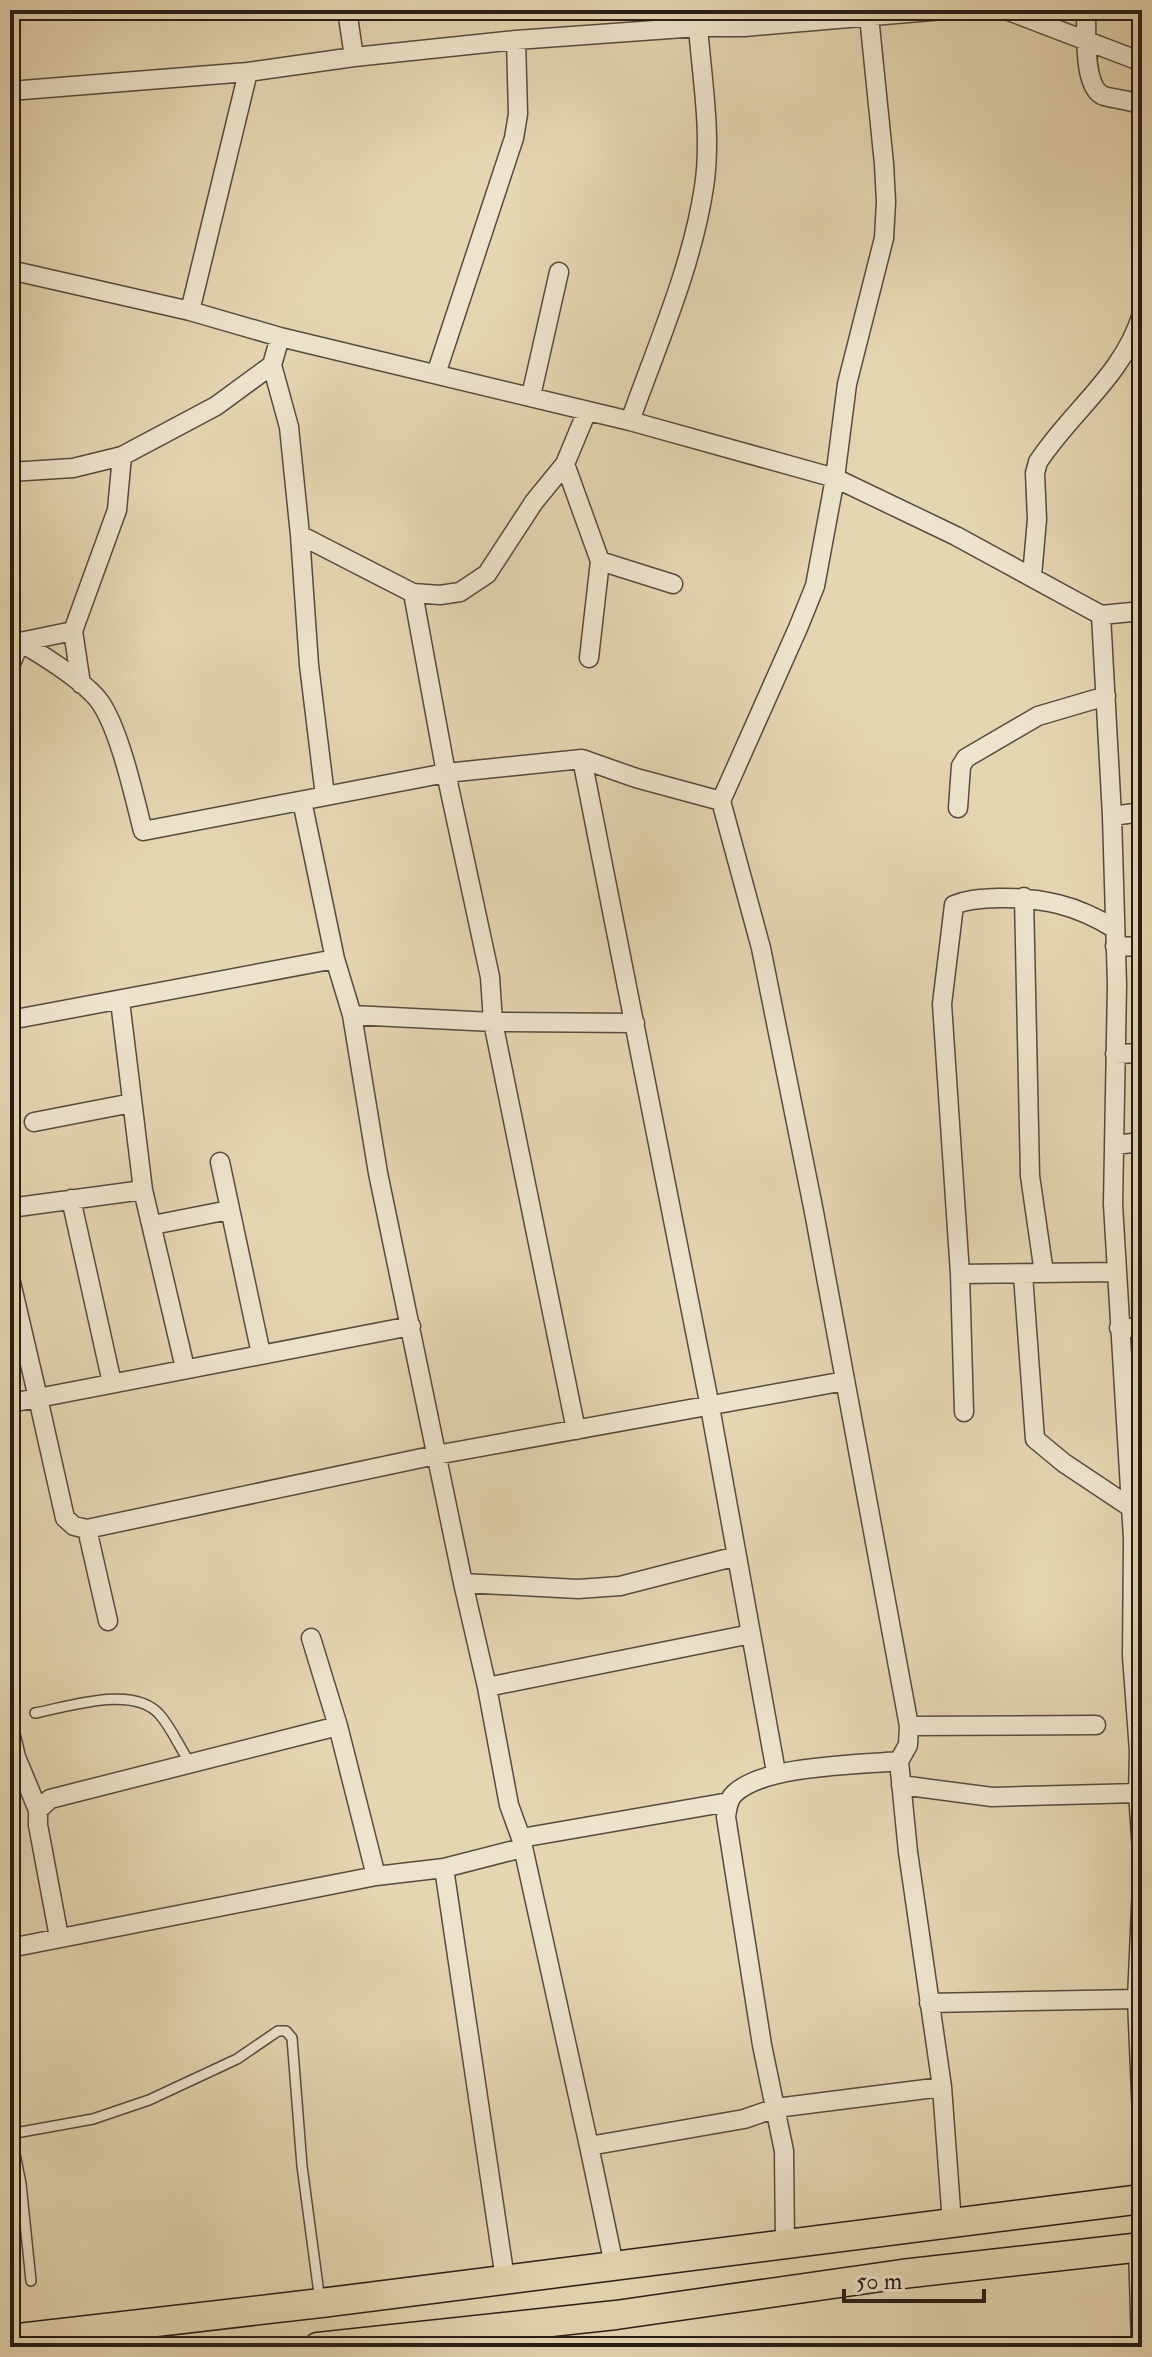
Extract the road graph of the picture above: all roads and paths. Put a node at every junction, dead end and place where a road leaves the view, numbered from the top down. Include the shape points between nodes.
1 (347, 10) edge
2 (943, 10) edge
3 (1006, 10) edge
4 (1086, 10) edge
5 (869, 16) junction
6 (743, 19) edge
7 (698, 27) junction
8 (516, 40) junction
9 (1087, 41) junction
10 (354, 57) junction
11 (1142, 62) edge
12 (248, 72) junction
13 (10, 91) edge
14 (1142, 106) edge
15 (10, 270) edge
16 (559, 272) dead end
17 (190, 311) junction
18 (1142, 314) edge
19 (280, 337) junction
20 (1134, 339) junction
21 (1142, 360) edge
22 (272, 365) junction
23 (436, 374) junction
24 (531, 396) junction
25 (587, 411) junction
26 (630, 421) junction
27 (122, 456) junction
28 (565, 464) junction
29 (10, 472) edge
30 (835, 478) junction
31 (300, 535) junction
32 (600, 561) junction
33 (1032, 576) junction
34 (673, 584) dead end
35 (413, 593) junction
36 (1142, 611) edge
37 (1101, 615) junction
38 (73, 631) junction
39 (15, 639) edge
40 (589, 658) dead end
41 (10, 666) edge
42 (81, 684) junction
43 (1106, 696) junction
44 (582, 759) junction
45 (446, 773) junction
46 (325, 796) junction
47 (302, 801) junction
48 (721, 801) junction
49 (958, 808) dead end
50 (1142, 812) edge
51 (1112, 816) junction
52 (1024, 897) junction
53 (1115, 937) junction
54 (1142, 947) edge
55 (335, 959) junction
56 (120, 1001) junction
57 (352, 1015) junction
58 (10, 1020) edge
59 (493, 1022) junction
60 (635, 1023) junction
61 (1142, 1053) edge
62 (1115, 1054) junction
63 (132, 1103) junction
64 (34, 1122) dead end
65 (1142, 1142) edge
66 (1114, 1145) junction
67 (220, 1162) dead end
68 (143, 1190) junction
69 (71, 1199) junction
70 (10, 1208) edge
71 (229, 1210) junction
72 (153, 1225) junction
73 (1116, 1272) junction
74 (1044, 1273) junction
75 (960, 1274) junction
76 (1023, 1275) junction
77 (10, 1278) edge
78 (411, 1326) junction
79 (1119, 1328) junction
80 (1142, 1328) edge
81 (261, 1354) junction
82 (185, 1368) junction
83 (845, 1381) junction
84 (112, 1383) junction
85 (38, 1398) junction
86 (10, 1403) edge
87 (710, 1407) junction
88 (964, 1412) dead end
89 (576, 1430) junction
90 (436, 1455) junction
91 (1130, 1507) junction
92 (87, 1529) junction
93 (1137, 1538) edge
94 (737, 1556) junction
95 (463, 1583) junction
96 (108, 1621) dead end
97 (751, 1634) junction
98 (311, 1638) dead end
99 (487, 1687) junction
100 (35, 1713) dead end
101 (1096, 1725) dead end
102 (338, 1726) junction
103 (909, 1726) junction
104 (10, 1732) edge
105 (899, 1761) junction
106 (190, 1763) junction
107 (776, 1772) junction
108 (901, 1785) junction
109 (1138, 1793) junction
110 (729, 1802) junction
111 (38, 1810) junction
112 (522, 1843) junction
113 (1142, 1850) edge
114 (444, 1868) junction
115 (376, 1876) junction
116 (1142, 1886) edge
117 (59, 1937) junction
118 (10, 1948) edge
119 (929, 2003) junction
120 (1139, 2011) edge
121 (942, 2087) junction
122 (776, 2108) junction
123 (1142, 2117) edge
124 (10, 2134) edge
125 (589, 2146) junction
126 (1142, 2199) edge
127 (952, 2223) junction
128 (785, 2244) junction
129 (1140, 2247) edge
130 (614, 2265) junction
131 (505, 2279) junction
132 (31, 2281) dead end
133 (321, 2303) junction
134 (10, 2339) edge
135 (442, 2340) edge
136 (318, 2347) edge
137 (1141, 2347) edge

1 - 10 street
2 - 5 street
3 - 9 street
4 - 9 street
5 - 6 street
5 - 30 street via 884,164 884,238 847,384
6 - 7 street
7 - 8 street
7 - 26 street via 705,185 691,249
8 - 10 street
8 - 23 street via 514,138
9 - 11 street
9 - 14 street via 1094,88
10 - 12 street
12 - 13 street
12 - 17 street
15 - 17 street
16 - 24 street
17 - 19 street
18 - 20 street
19 - 22 street
19 - 23 street
20 - 21 street
20 - 33 street via 1038,462
22 - 27 street via 216,406
22 - 31 street via 289,427
23 - 24 street
24 - 25 street
25 - 26 street
25 - 28 street
26 - 30 street
27 - 29 street via 73,468
27 - 38 street via 117,510
28 - 32 street
28 - 35 street via 487,574 460,592
30 - 33 street
30 - 48 street via 815,586
31 - 35 street
31 - 46 street
32 - 34 street
32 - 40 street
33 - 37 street
35 - 45 street
36 - 37 street
37 - 43 street
38 - 39 street
38 - 42 street
39 - 41 street
39 - 42 street
42 - 47 street via 103,706 143,831
43 - 49 street via 1038,716 966,758
43 - 51 street
44 - 45 street
44 - 48 street
44 - 60 street
45 - 46 street
45 - 59 street via 490,977
46 - 47 street
47 - 55 street
48 - 83 street via 761,948
50 - 51 street
51 - 53 street
52 - 53 street via 1091,914
52 - 74 street via 1030,1176
52 - 75 street via 969,899 954,905 942,1004
53 - 54 street
53 - 62 street
55 - 56 street
55 - 57 street
56 - 58 street
56 - 63 street
57 - 59 street
57 - 78 street
59 - 60 street
59 - 89 street
60 - 87 street
61 - 62 street
62 - 66 street
63 - 64 street
63 - 68 street
65 - 66 street
66 - 73 street
67 - 71 street
68 - 69 street
68 - 72 street
69 - 70 street
69 - 84 street
71 - 72 street
71 - 81 street
72 - 82 street
73 - 74 street
73 - 79 street
74 - 76 street
75 - 76 street
75 - 88 street
76 - 91 street via 1035,1439
77 - 85 street
78 - 81 street
78 - 90 street
79 - 80 street
79 - 91 street
81 - 82 street
82 - 84 street
83 - 87 street
83 - 103 street
84 - 85 street
85 - 86 street
85 - 92 street via 65,1518
87 - 89 street
87 - 94 street
89 - 90 street
90 - 92 street
90 - 95 street
91 - 93 street
92 - 96 street
93 - 109 street via 1132,1656
94 - 95 street via 620,1586
94 - 97 street
95 - 99 street
97 - 99 street
97 - 107 street
98 - 102 street
99 - 112 street via 509,1805
100 - 106 lane via 107,1699 138,1701 159,1713
101 - 103 street
102 - 106 street
102 - 115 street
103 - 105 street via 908,1745
104 - 111 street
105 - 107 street
105 - 108 street
106 - 111 street via 50,1799
107 - 110 street via 735,1792
108 - 109 street via 992,1797
108 - 119 street
109 - 113 street
110 - 112 street
110 - 122 street via 726,1817
111 - 117 street
112 - 114 street
112 - 125 street
114 - 115 street
114 - 131 street
115 - 117 street
116 - 120 street
117 - 118 street
119 - 120 street
119 - 121 street
120 - 123 street
121 - 122 street
121 - 127 street
122 - 125 street via 744,2119
122 - 128 street via 784,2151
124 - 132 lane
124 - 133 lane via 93,2119 149,2100 286,2031 292,2038
125 - 130 street
126 - 127 main road
127 - 128 main road
128 - 130 main road
129 - 135 main road via 902,2274
129 - 137 street
130 - 131 main road
131 - 133 main road
133 - 134 main road
135 - 136 main road

